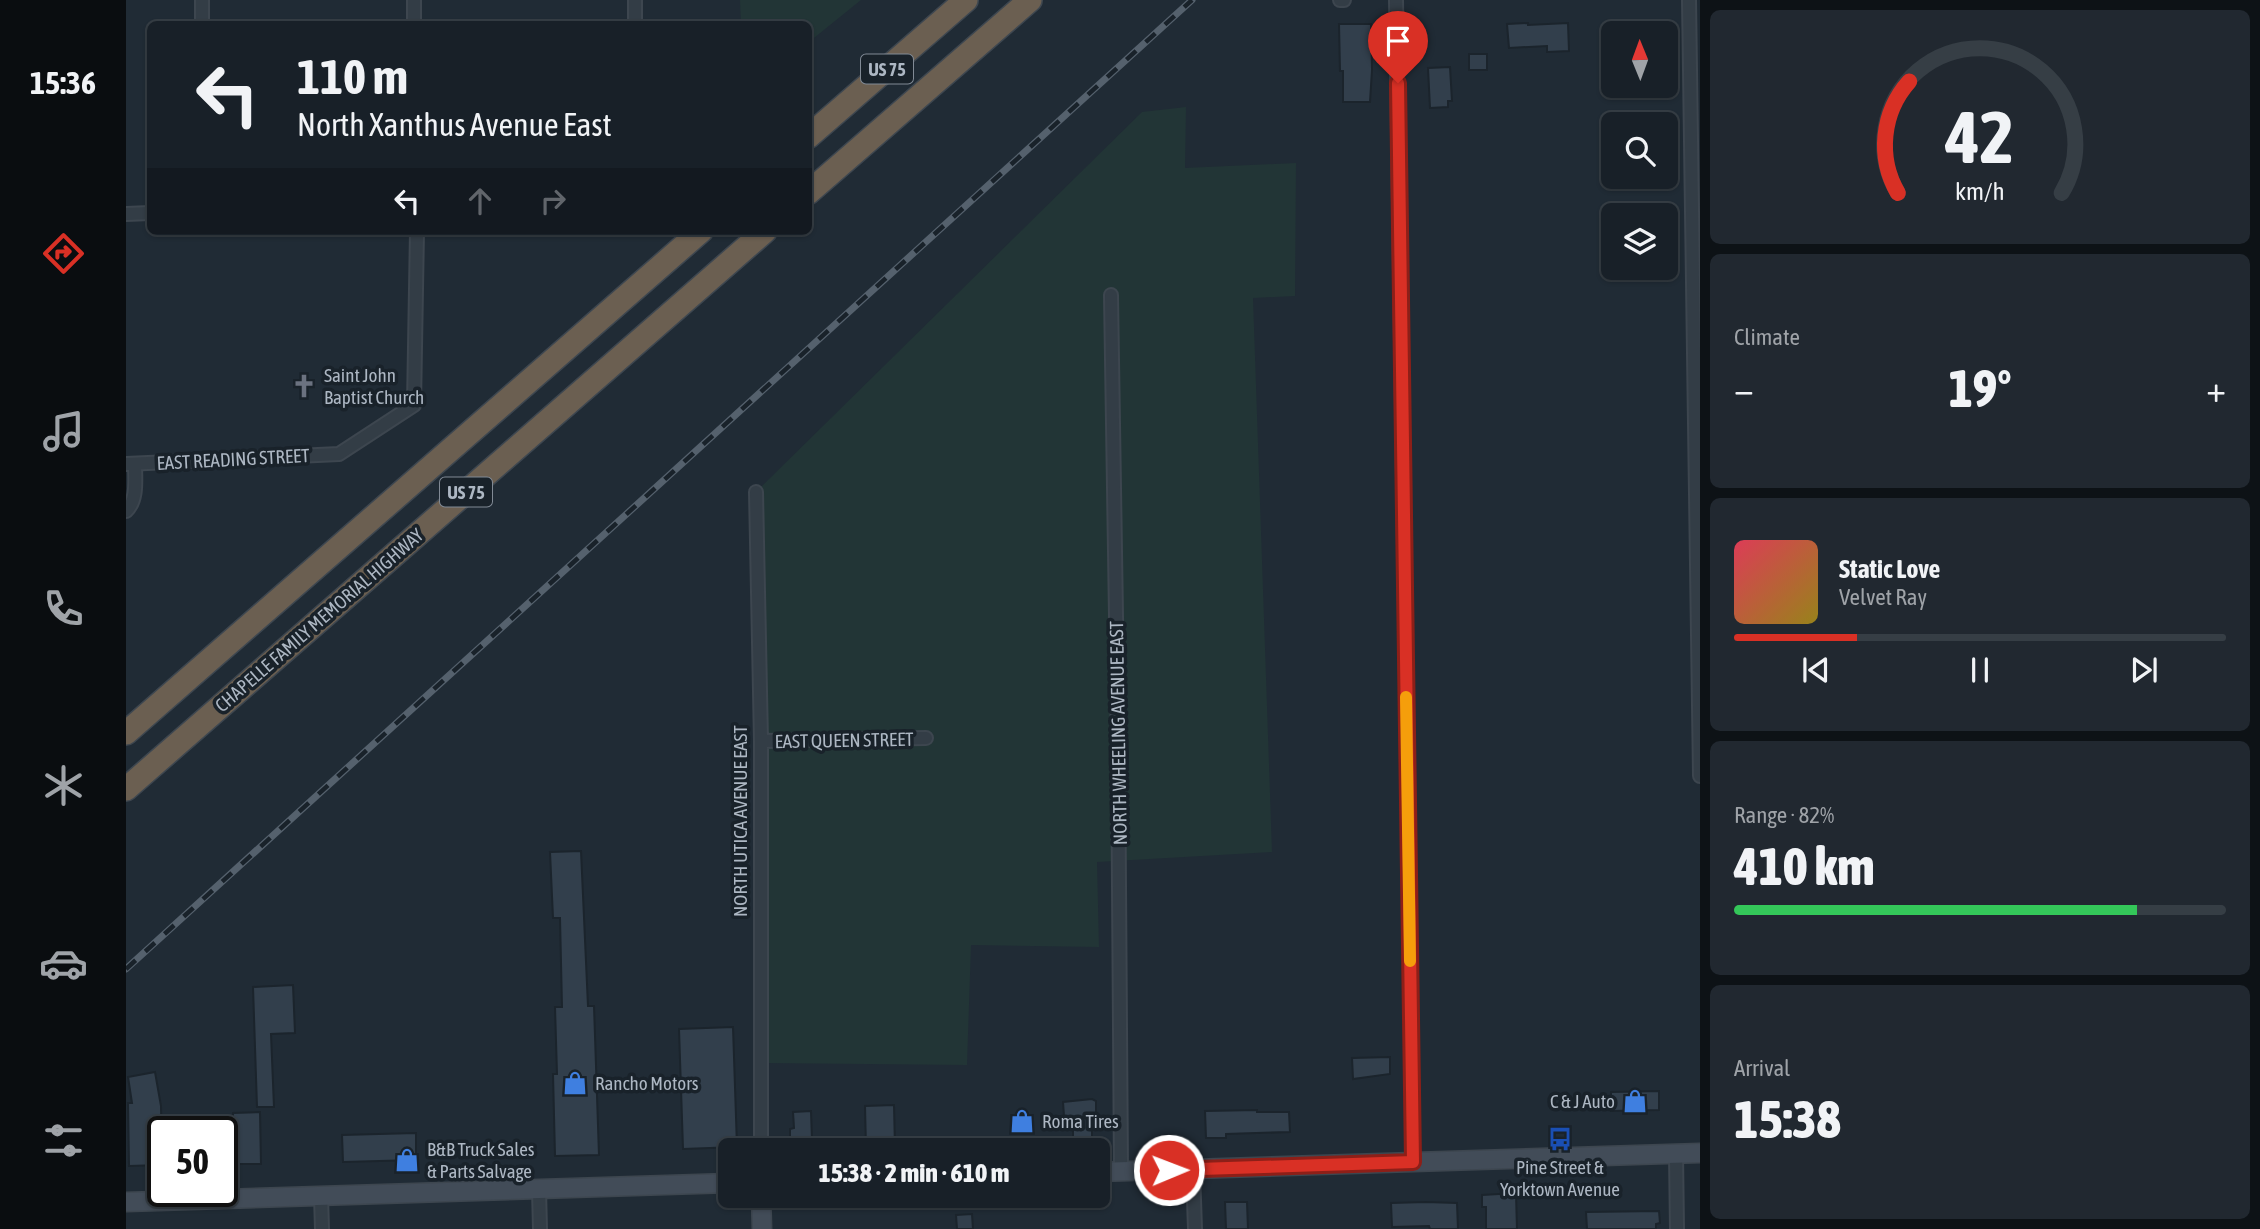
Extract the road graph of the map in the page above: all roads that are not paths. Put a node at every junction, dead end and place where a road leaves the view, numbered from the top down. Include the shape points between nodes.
1 (202, 0) edge
2 (414, 0) edge
3 (635, 0) edge
4 (966, 0) edge
5 (1030, 0) edge
6 (1396, 0) edge
7 (1689, 0) edge
8 (202, 21) edge
9 (414, 21) edge
10 (635, 21) edge
11 (812, 134) edge
12 (1695, 183) edge
13 (812, 190) edge
14 (147, 213) edge
15 (126, 214) edge
16 (417, 235) edge
17 (696, 235) edge
18 (760, 235) edge
19 (1111, 295) dead end
20 (130, 464) edge
21 (756, 492) dead end
22 (126, 511) edge
23 (253, 622) junction
24 (126, 711) edge
25 (126, 733) edge
26 (926, 738) dead end
27 (761, 741) junction
28 (168, 753) junction
29 (1700, 776) edge
30 (126, 789) edge
31 (126, 798) edge
32 (761, 1138) edge
33 (1700, 1153) edge
34 (1676, 1154) junction
35 (1413, 1162) junction
36 (1193, 1170) junction
37 (1110, 1171) edge
38 (1121, 1171) junction
39 (718, 1183) edge
40 (539, 1190) junction
41 (321, 1196) junction
42 (126, 1202) edge
43 (761, 1208) edge
44 (322, 1229) edge
45 (540, 1229) edge
46 (761, 1229) edge
47 (1195, 1229) edge
48 (1677, 1229) edge

1 - 8 street
2 - 9 street
3 - 10 street
4 - 11 highway, US 75
5 - 13 highway, US 75
6 - 35 street
7 - 12 street
12 - 29 street
14 - 15 street
16 - 20 street, EAST READING STREET via 414,405 339,454
17 - 23 highway, US 75
18 - 28 highway, CHAPELLE FAMILY MEMORIAL HIGHWAY / US 75
19 - 38 street, NORTH WHEELING AVENUE EAST
20 - 22 street via 133,499
21 - 27 street, NORTH UTICA AVENUE EAST
23 - 24 highway
23 - 25 highway, US 75
26 - 27 street, EAST QUEEN STREET
27 - 32 street, NORTH UTICA AVENUE EAST
28 - 30 highway, CHAPELLE FAMILY MEMORIAL HIGHWAY / US 75
28 - 31 highway
33 - 34 main road
34 - 35 main road
34 - 48 street
35 - 36 main road
36 - 38 main road
36 - 47 street
37 - 38 main road
39 - 40 main road
40 - 41 main road
40 - 45 street
41 - 42 main road
41 - 44 street
43 - 46 main road

